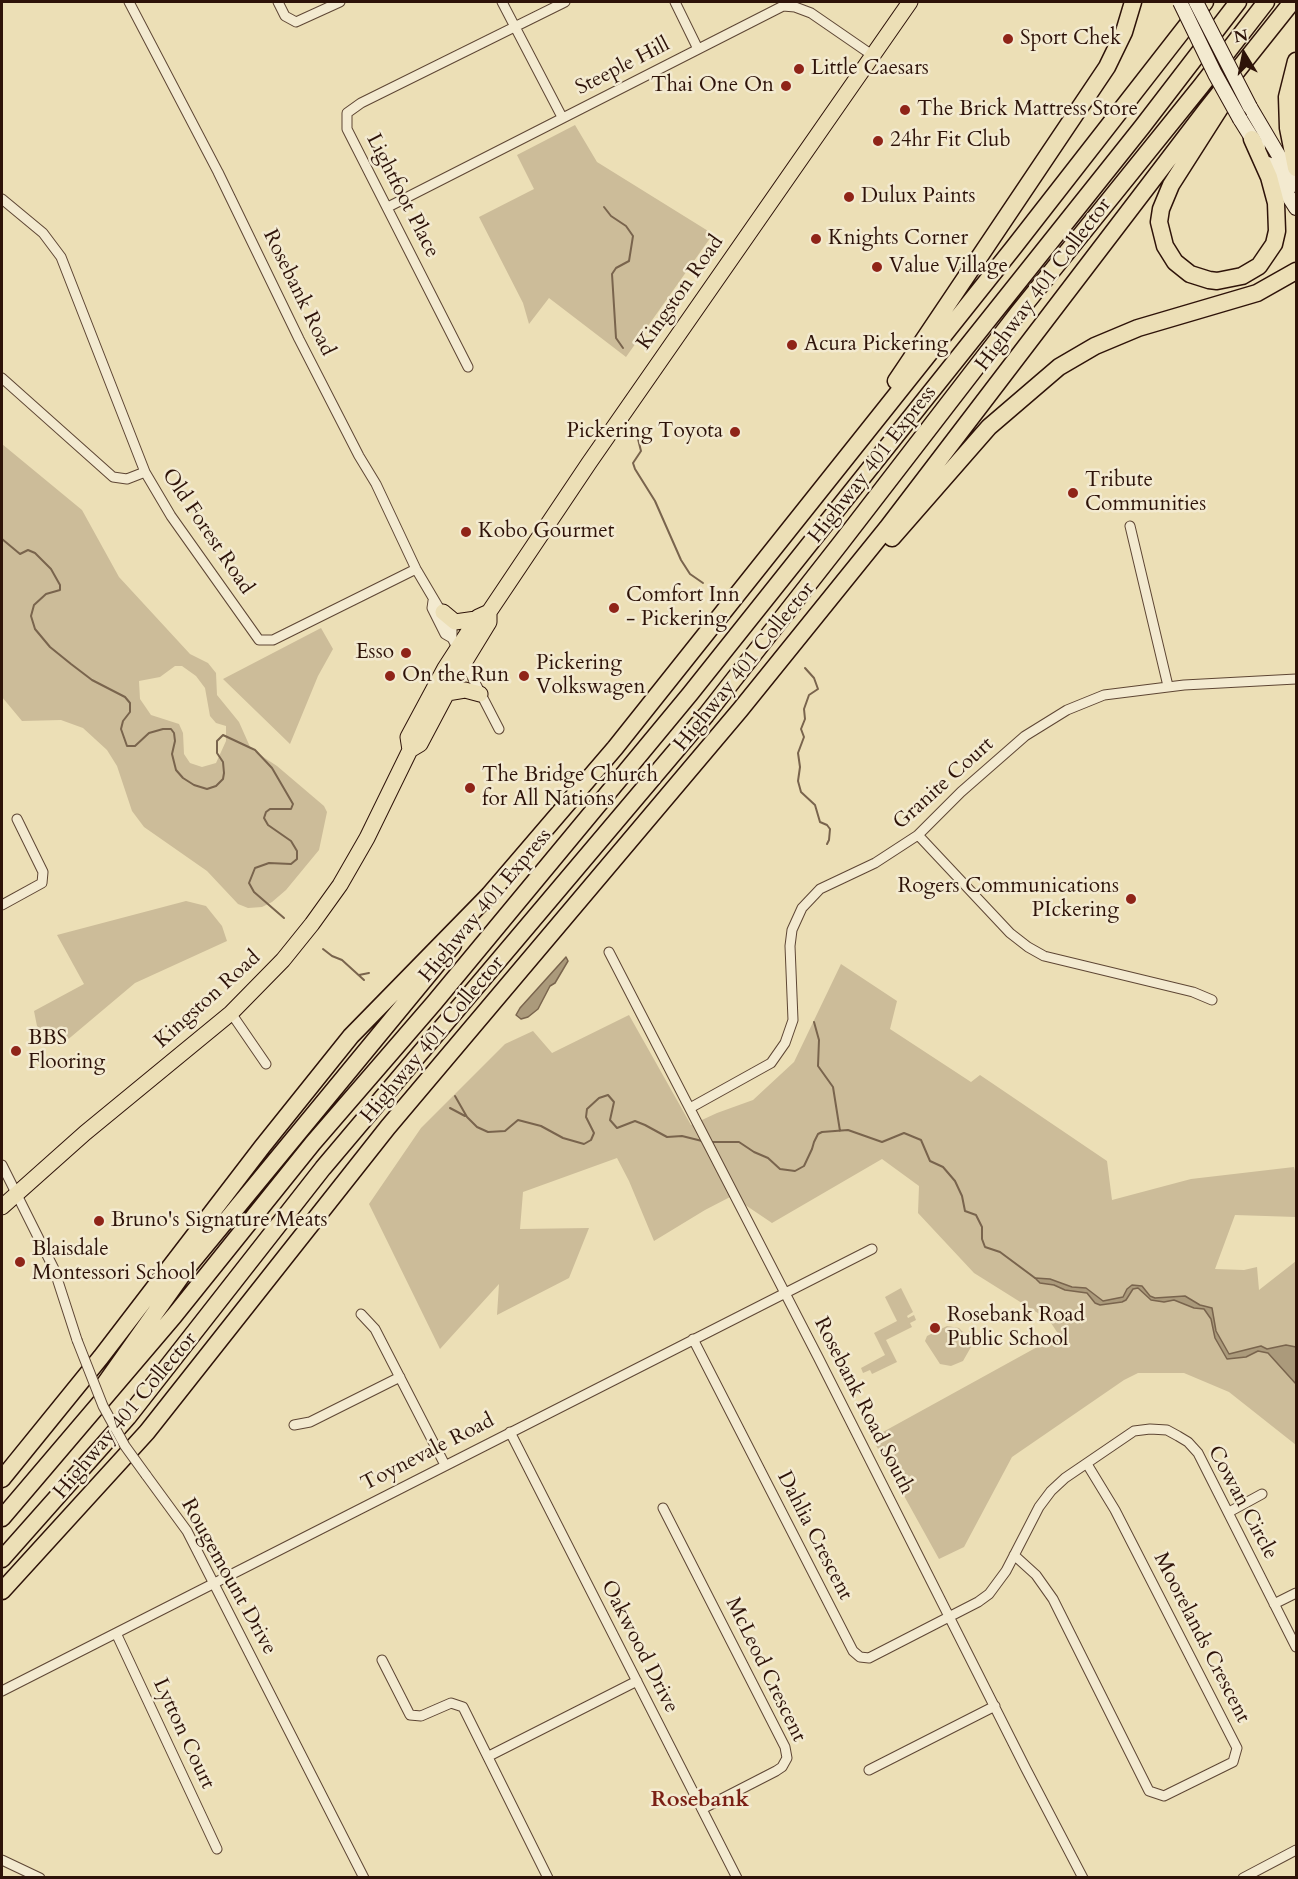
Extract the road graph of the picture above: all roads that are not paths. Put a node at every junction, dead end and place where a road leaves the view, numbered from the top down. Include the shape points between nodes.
1 (129, 2) edge
2 (278, 2) edge
3 (340, 2) edge
4 (502, 2) edge
5 (565, 2) edge
6 (675, 2) edge
7 (910, 2) edge
8 (1133, 2) edge
9 (1180, 2) edge
10 (1198, 2) edge
11 (1205, 2) edge
12 (1238, 2) edge
13 (1266, 2) edge
14 (1292, 2) edge
15 (1190, 22) junction
16 (515, 27) junction
17 (698, 49) junction
18 (1250, 54) junction
19 (872, 55) junction
20 (1296, 61) edge
21 (562, 117) junction
22 (1252, 139) junction
23 (1296, 168) edge
24 (1296, 186) edge
25 (2, 199) edge
26 (388, 207) junction
27 (1296, 208) edge
28 (1296, 271) edge
29 (468, 367) dead end
30 (2, 378) edge
31 (856, 445) junction
32 (145, 472) junction
33 (1130, 526) dead end
34 (416, 569) junction
35 (438, 607) junction
36 (483, 616) junction
37 (807, 627) junction
38 (458, 649) junction
39 (1296, 679) edge
40 (1168, 686) junction
41 (447, 693) junction
42 (480, 694) junction
43 (499, 729) dead end
44 (410, 750) junction
45 (16, 819) dead end
46 (918, 835) junction
47 (489, 895) junction
48 (2, 905) edge
49 (609, 952) dead end
50 (1212, 1000) dead end
51 (231, 1013) junction
52 (266, 1064) dead end
53 (690, 1108) junction
54 (2, 1165) edge
55 (16, 1194) junction
56 (2, 1207) edge
57 (872, 1249) dead end
58 (785, 1293) junction
59 (361, 1314) dead end
60 (693, 1340) junction
61 (400, 1377) junction
62 (79, 1425) junction
63 (294, 1425) dead end
64 (510, 1432) junction
65 (1087, 1464) junction
66 (445, 1465) junction
67 (2, 1479) edge
68 (1262, 1494) dead end
69 (663, 1508) dead end
70 (1229, 1512) junction
71 (2, 1518) edge
72 (1014, 1556) junction
73 (2, 1559) edge
74 (213, 1583) junction
75 (2, 1592) edge
76 (1296, 1593) edge
77 (1274, 1604) junction
78 (950, 1616) junction
79 (116, 1634) junction
80 (1296, 1647) edge
81 (382, 1660) dead end
82 (637, 1681) junction
83 (2, 1690) edge
84 (995, 1706) junction
85 (489, 1756) junction
86 (869, 1770) dead end
87 (702, 1809) junction
88 (217, 1849) dead end
89 (1296, 1850) edge
90 (2, 1860) edge
91 (40, 1878) edge
92 (364, 1878) edge
93 (548, 1878) edge
94 (737, 1878) edge
95 (1083, 1878) edge
96 (1243, 1878) edge

1 - 34 street, Rosebank Road
2 - 3 street via 285,16 296,22
4 - 16 street
5 - 16 street
6 - 17 street
7 - 19 main road, Kingston Road
8 - 31 highway via 1107,67 915,350
9 - 22 main road, bridge
10 - 15 highway
10 - 24 main road, bridge via 1250,107
11 - 15 highway
12 - 62 highway, Highway 401 Express via 698,685
13 - 73 highway, Highway 401 Express via 706,714 323,1168 128,1417
14 - 18 highway, Highway 401 Collector
15 - 31 highway
16 - 21 street
16 - 26 street, Lightfoot Place via 347,113 347,129
17 - 19 street, Steeple Hill via 783,6 811,13
17 - 21 street, Steeple Hill
18 - 22 highway via 1240,77 1171,185 1161,209 1159,222 1165,246 1175,262 1190,274 1209,280 1232,279 1259,266 1270,252 1277,231 1276,203
18 - 37 highway, Highway 401 Collector
19 - 36 main road, Kingston Road
20 - 23 highway via 1287,97
21 - 26 street, Steeple Hill
22 - 27 main road
25 - 32 street, Old Forest Road via 43,233 61,256
26 - 29 street, Lightfoot Place
28 - 37 highway via 1257,293 1138,328 1059,367 989,427 894,536
30 - 32 street via 113,477 127,479
31 - 47 highway via 622,739
32 - 34 street, Old Forest Road via 171,516 260,640 273,640
33 - 40 street
34 - 35 street, Rosebank Road
35 - 36 main road via 455,622
35 - 38 street, Rosebank Road
35 - 38 street, Rosebank Road via 432,608
36 - 38 main road, Kingston Road
37 - 75 highway, Highway 401 Collector via 388,1127 147,1432
38 - 41 main road, Kingston Road
38 - 42 street, Rosebank Road
38 - 44 main road, Kingston Road via 408,737
39 - 40 street, Granite Court
40 - 46 street, Granite Court via 1104,695 1048,720 961,792
41 - 42 main road via 465,690
41 - 44 main road, Kingston Road via 420,744
42 - 43 street, Rosebank Road
44 - 51 main road, Kingston Road via 340,885 283,960
45 - 48 street via 43,872 42,883
46 - 50 street via 1010,933 1044,956
46 - 53 street, Granite Court via 875,863 820,889 802,908 792,930 793,1020 785,1042 771,1063
47 - 62 highway via 446,954 187,1268
47 - 67 highway via 351,1036
49 - 53 street, Rosebank Road South
51 - 52 street
51 - 55 main road, Kingston Road
53 - 58 street, Rosebank Road South
54 - 55 street, Rougemount Drive
55 - 56 main road, Kingston Road
55 - 74 street, Rougemount Drive, bridge via 54,1269 103,1406 125,1446 187,1531
57 - 58 street, Toynevale Road
58 - 60 street, Toynevale Road
58 - 78 street, Rosebank Road South
59 - 61 street via 375,1329
60 - 64 street, Toynevale Road
60 - 78 street, Dahlia Crescent via 853,1651 868,1659
61 - 63 street via 310,1422
61 - 66 street
62 - 71 highway, Highway 401 Express
64 - 66 street, Toynevale Road
64 - 82 street, Oakwood Drive
65 - 70 street, Cowan Circle via 1134,1431 1167,1430 1198,1453
65 - 72 street, Cowan Circle via 1051,1491
65 - 72 street, Moorelands Crescent via 1115,1510 1237,1748 1233,1762 1164,1796 1149,1791 1053,1599 1036,1575
66 - 74 street, Toynevale Road
68 - 70 street
69 - 87 street, McLeod Crescent via 788,1758 776,1771
70 - 77 street, Cowan Circle
72 - 78 street, Cowan Circle via 989,1594
74 - 79 street, Toynevale Road
74 - 92 street, Rougemount Drive
76 - 77 street
77 - 80 street, Cowan Circle
78 - 84 street, Rosebank Road South
79 - 83 street, Toynevale Road
79 - 88 street, Lytton Court
81 - 85 street via 410,1714 421,1716 451,1703 463,1707
82 - 85 street
82 - 87 street, Oakwood Drive
84 - 86 street
84 - 95 street, Rosebank Road South
85 - 93 street
87 - 94 street, Oakwood Drive
89 - 96 street
90 - 91 street

